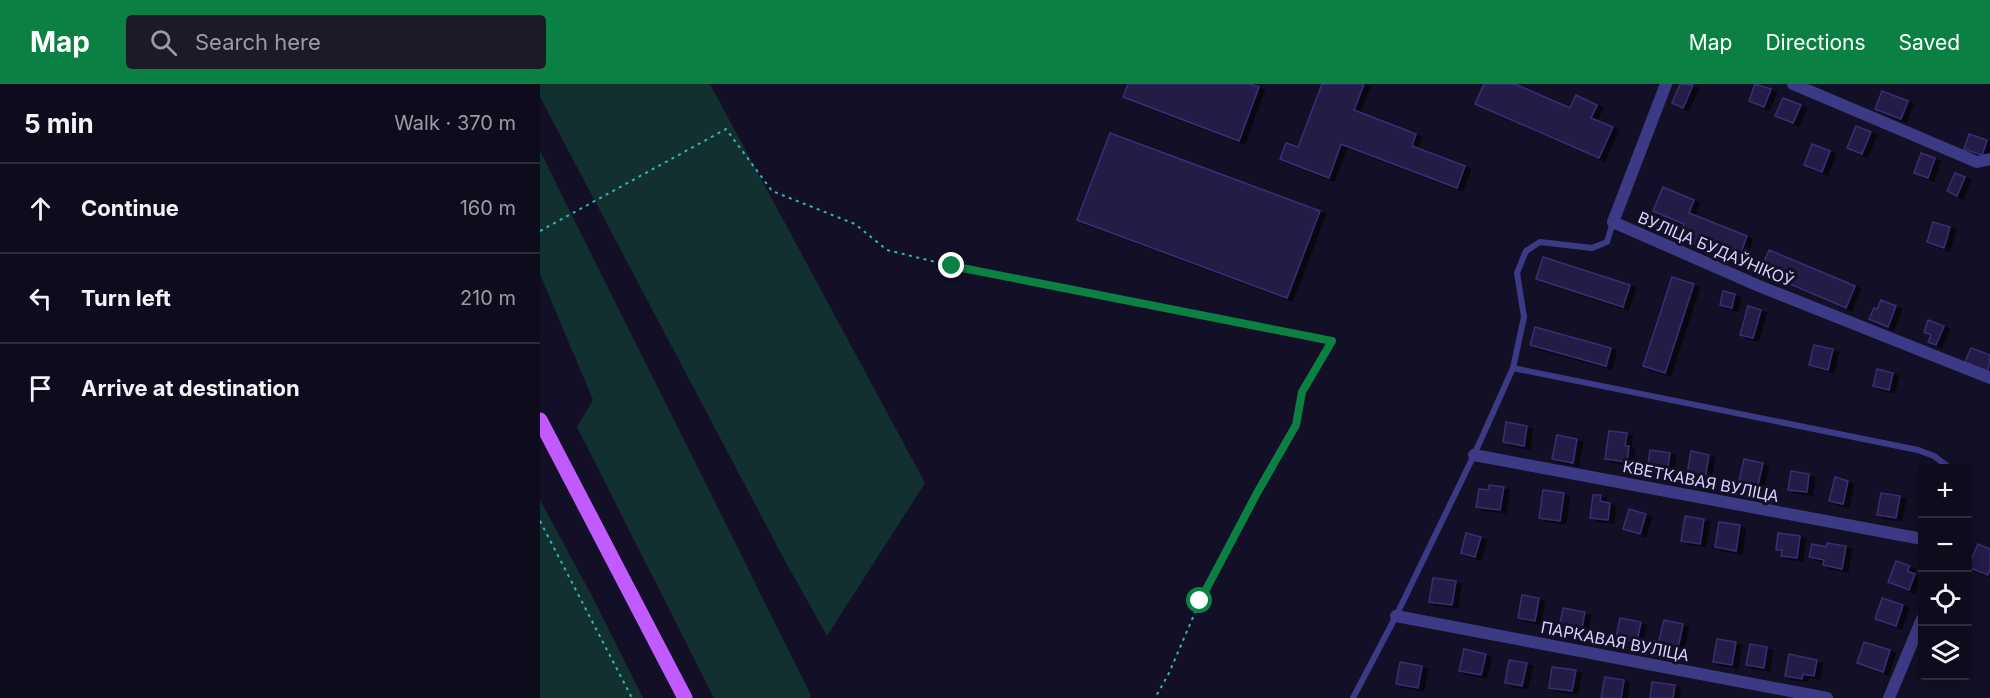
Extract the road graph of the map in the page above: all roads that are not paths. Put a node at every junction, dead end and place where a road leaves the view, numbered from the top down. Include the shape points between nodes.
1 (1666, 84) edge
2 (1793, 84) edge
3 (1990, 159) edge
4 (1613, 222) junction
5 (1513, 368) junction
6 (1990, 378) edge
7 (540, 420) edge
8 (1474, 455) junction
9 (1945, 464) edge
10 (1918, 538) edge
11 (1396, 616) junction
12 (1920, 626) edge
13 (685, 698) edge
14 (1353, 698) edge
15 (1827, 698) edge
16 (1889, 698) edge

1 - 4 street
2 - 3 street via 1977,162
4 - 5 lane, ВУЛІЦА БУДАЎНІКОЎ via 1607,242 1592,248 1540,242 1526,251 1517,273 1524,317
4 - 6 street, ВУЛІЦА БУДАЎНІКОЎ via 1759,286
5 - 8 lane, ВУЛІЦА БУДАЎНІКОЎ
5 - 9 lane via 1918,450
7 - 13 main road
8 - 10 street, КВЕТКАВАЯ ВУЛІЦА
8 - 11 lane, ВУЛІЦА БУДАЎНІКОЎ
11 - 14 lane, ВУЛІЦА БУДАЎНІКОЎ
11 - 15 street, ПАРКАВАЯ ВУЛІЦА
12 - 16 street

